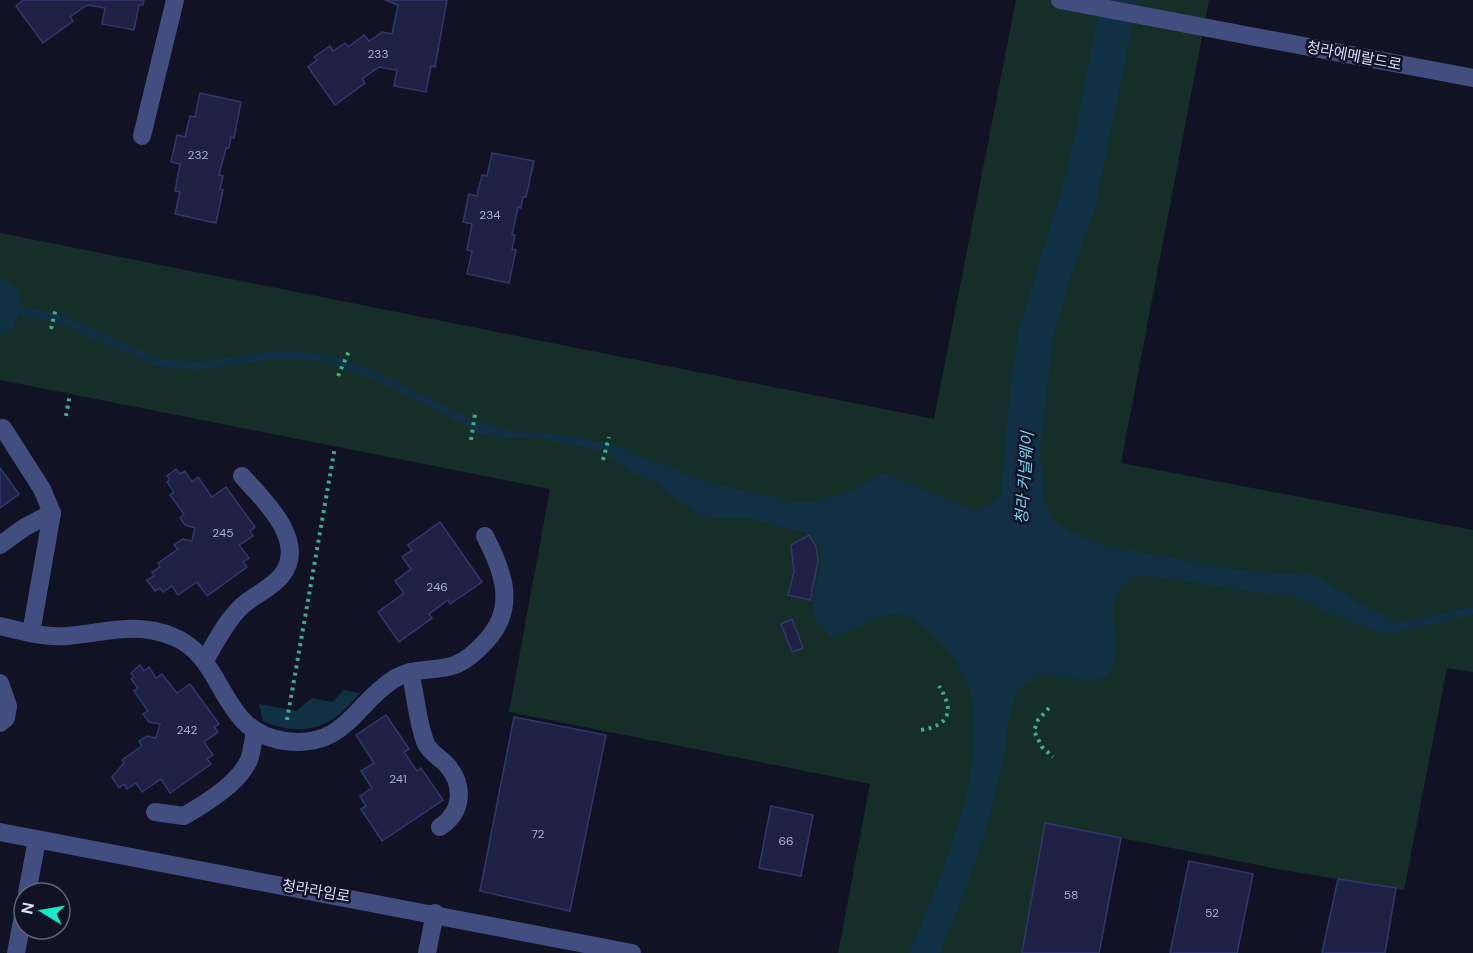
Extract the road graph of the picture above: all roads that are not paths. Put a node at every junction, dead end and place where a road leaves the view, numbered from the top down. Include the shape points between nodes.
1 (175, 0) edge
2 (1060, 0) edge
3 (1473, 78) edge
4 (142, 136) dead end
5 (3, 428) dead end
6 (242, 476) dead end
7 (52, 513) junction
8 (485, 536) dead end
9 (0, 545) edge
10 (0, 626) edge
11 (31, 633) junction
12 (205, 660) junction
13 (410, 672) junction
14 (0, 682) edge
15 (0, 723) edge
16 (255, 732) junction
17 (155, 812) dead end
18 (440, 827) dead end
19 (0, 832) edge
20 (37, 840) junction
21 (29, 881) edge
22 (435, 914) junction
23 (427, 953) edge
24 (632, 953) edge

1 - 4 street
2 - 3 street, 청라에메랄드로
5 - 7 street via 42,489
6 - 12 street via 287,535 290,561 282,576 232,617
7 - 9 street
7 - 11 street
8 - 13 street via 504,581 503,614 497,629 472,655 456,664
10 - 11 street
11 - 12 street via 65,637 134,627 173,637
12 - 16 street via 231,708
13 - 16 street via 393,680 350,721 324,737 292,742
13 - 18 street via 427,746 453,773 457,785 458,810
14 - 15 street via 8,706 6,718
16 - 17 street via 243,770 218,792 184,816
19 - 20 street, 청라라임로
20 - 21 street
20 - 22 street, 청라라임로
22 - 23 street
22 - 24 street, 청라라임로

